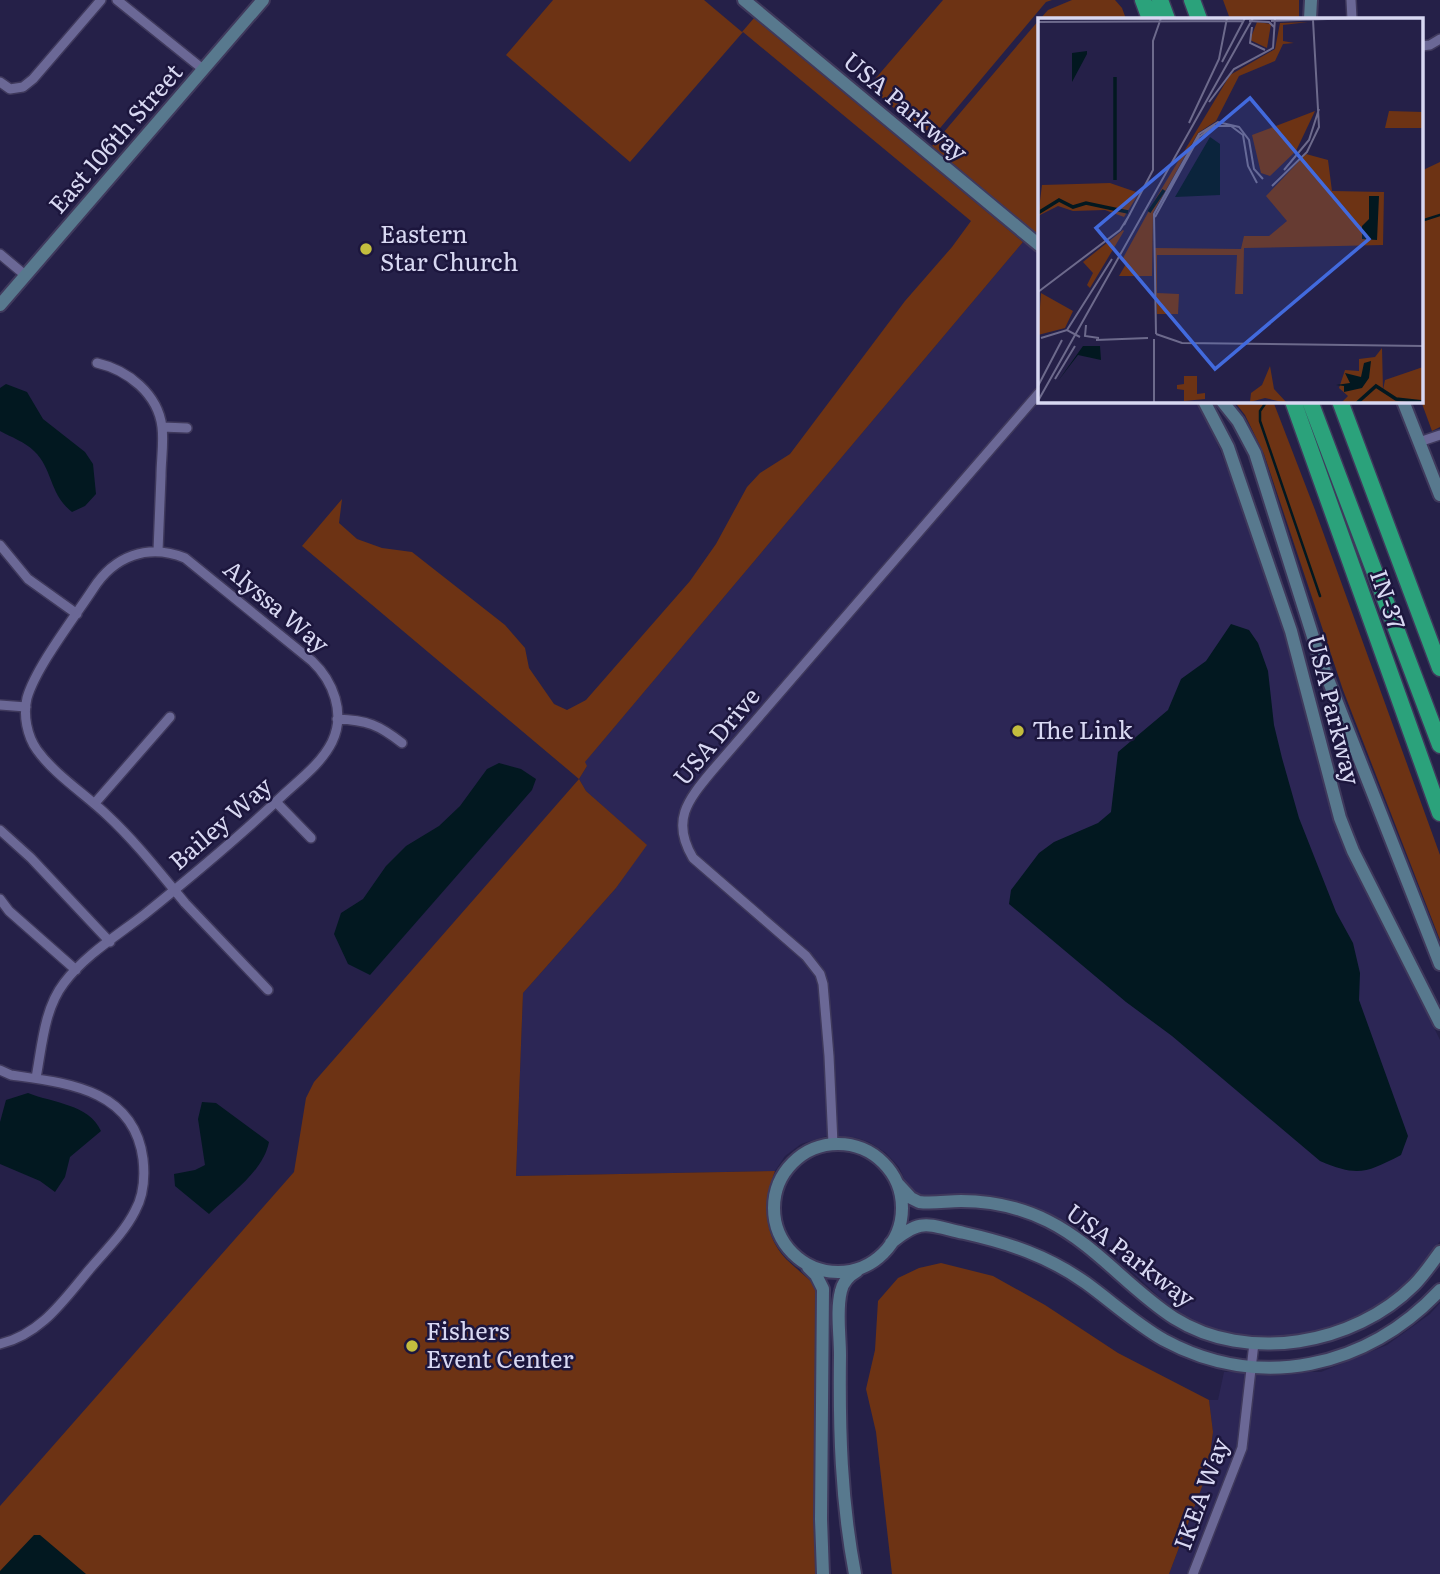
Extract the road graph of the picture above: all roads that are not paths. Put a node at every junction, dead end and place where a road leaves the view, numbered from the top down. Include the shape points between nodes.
1 (101, 0) edge
2 (117, 0) edge
3 (263, 0) edge
4 (744, 0) edge
5 (1143, 0) edge
6 (1160, 0) edge
7 (1192, 0) edge
8 (1311, 0) edge
9 (1351, 0) edge
10 (1150, 18) edge
11 (1167, 18) edge
12 (1199, 18) edge
13 (1310, 18) edge
14 (1352, 18) edge
15 (1440, 38) edge
16 (1422, 46) edge
17 (204, 70) junction
18 (0, 82) edge
19 (1038, 244) edge
20 (0, 254) edge
21 (25, 275) junction
22 (0, 305) edge
23 (97, 363) dead end
24 (1038, 394) edge
25 (1205, 402) edge
26 (1223, 402) edge
27 (1293, 402) edge
28 (1310, 402) edge
29 (1340, 402) edge
30 (1403, 402) edge
31 (162, 427) junction
32 (187, 428) dead end
33 (1440, 435) edge
34 (1419, 442) junction
35 (1440, 495) edge
36 (0, 545) edge
37 (158, 551) junction
38 (77, 614) junction
39 (1440, 668) edge
40 (0, 705) edge
41 (26, 707) junction
42 (170, 717) dead end
43 (338, 719) junction
44 (402, 743) dead end
45 (1440, 746) edge
46 (276, 802) junction
47 (95, 803) junction
48 (1440, 813) edge
49 (0, 830) edge
50 (311, 838) dead end
51 (174, 890) junction
52 (0, 899) edge
53 (110, 942) junction
54 (1440, 964) edge
55 (76, 970) junction
56 (268, 990) dead end
57 (1440, 1023) edge
58 (0, 1070) edge
59 (36, 1078) junction
60 (833, 1144) junction
61 (898, 1184) junction
62 (891, 1243) junction
63 (1440, 1252) edge
64 (803, 1262) junction
65 (869, 1264) junction
66 (1440, 1290) edge
67 (1254, 1343) junction
68 (0, 1344) edge
69 (1251, 1367) junction
70 (823, 1574) edge
71 (855, 1574) edge
72 (1193, 1574) edge

1 - 18 street via 29,83 10,89
2 - 17 street
3 - 17 street, East 106th Street
4 - 19 street, USA Parkway
5 - 10 highway
6 - 11 highway
7 - 12 highway
8 - 13 street
9 - 14 street
15 - 16 street
17 - 21 street, East 106th Street
20 - 21 street
21 - 22 street, East 106th Street
23 - 31 street via 128,376 147,392
24 - 60 street, USA Drive via 686,804 682,832 693,858 806,956 820,974 826,1005
25 - 57 street, USA Parkway via 1228,447 1291,631 1340,818
26 - 54 street, USA Parkway via 1255,453 1321,659
27 - 48 highway, IN-37
28 - 45 highway
29 - 39 highway
30 - 34 street
31 - 32 street
31 - 37 street
33 - 34 street
34 - 35 street
36 - 38 street via 28,579
37 - 38 street via 133,554 111,567
37 - 43 street, Alyssa Way via 185,558 323,671 335,697
38 - 41 street via 36,676
40 - 41 street
41 - 47 street via 36,749
42 - 47 street
43 - 44 street via 368,722
43 - 46 street, Bailey Way via 326,752
46 - 50 street
46 - 51 street, Bailey Way
47 - 51 street
49 - 53 street
51 - 53 street, Bailey Way
51 - 56 street
52 - 55 street
53 - 55 street, Bailey Way
55 - 59 street, Bailey Way via 54,998
58 - 59 street
59 - 68 street via 83,1088 116,1107 139,1142 144,1183 127,1225 54,1313 30,1332
60 - 61 street, USA Parkway via 872,1153
60 - 64 street via 811,1149 792,1163 776,1192 774,1215 780,1237
61 - 62 street via 901,1214
61 - 67 street, USA Parkway via 919,1202 990,1203 1048,1221 1091,1248 1176,1320 1208,1334
62 - 65 street, USA Parkway
62 - 69 street, USA Parkway via 912,1227 931,1226 1020,1247 1073,1274 1167,1341 1206,1358
63 - 67 street, USA Parkway via 1406,1292 1359,1323 1310,1339
64 - 65 street via 840,1272
64 - 70 street via 817,1275 823,1289
65 - 71 street, USA Parkway via 851,1275 840,1294 840,1440
66 - 69 street, USA Parkway via 1398,1327 1361,1349 1297,1366
67 - 69 street, IKEA Way
69 - 72 street, IKEA Way via 1242,1448

